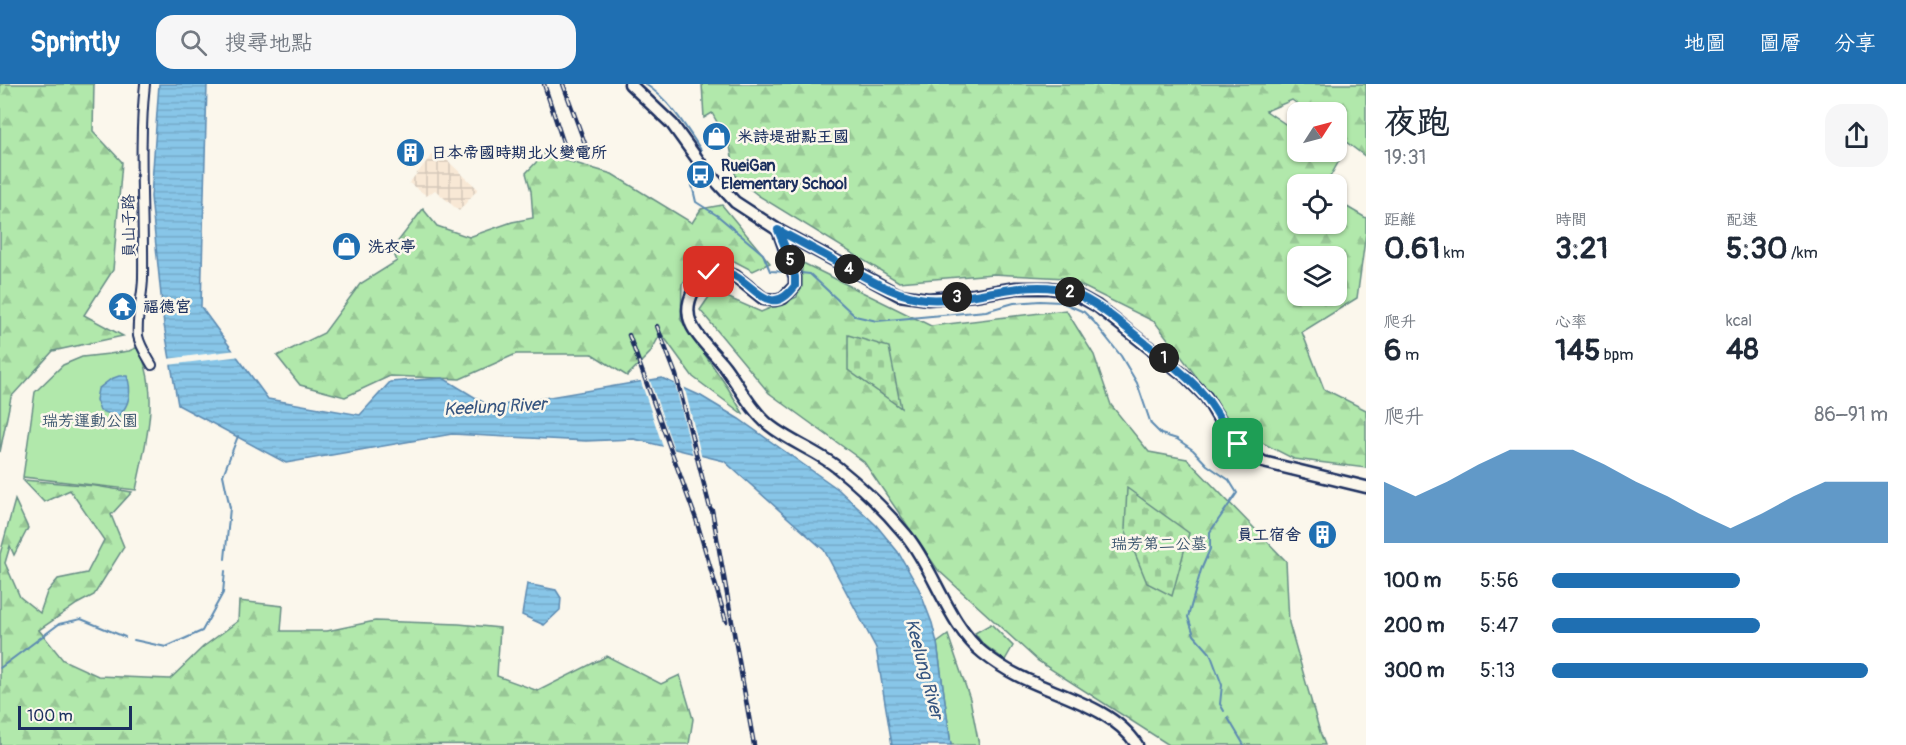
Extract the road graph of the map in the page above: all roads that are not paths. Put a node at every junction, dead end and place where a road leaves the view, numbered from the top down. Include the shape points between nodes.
1 (145, 84) edge
2 (630, 84) edge
3 (778, 230) junction
4 (152, 364) dead end
5 (1366, 487) edge
6 (1137, 745) edge

1 - 4 street, 員山子路 via 143,279 137,322 139,339
2 - 3 main road via 666,118 735,202
3 - 5 main road via 899,295 928,299 1016,288 1070,291 1111,316 1185,376 1206,398 1227,432 1263,462
3 - 6 main road via 795,277 790,293 775,300 764,299 735,276 717,269 699,282 690,298 692,328 770,425 835,466 864,490 907,536 975,646 1016,675 1083,703 1116,723

